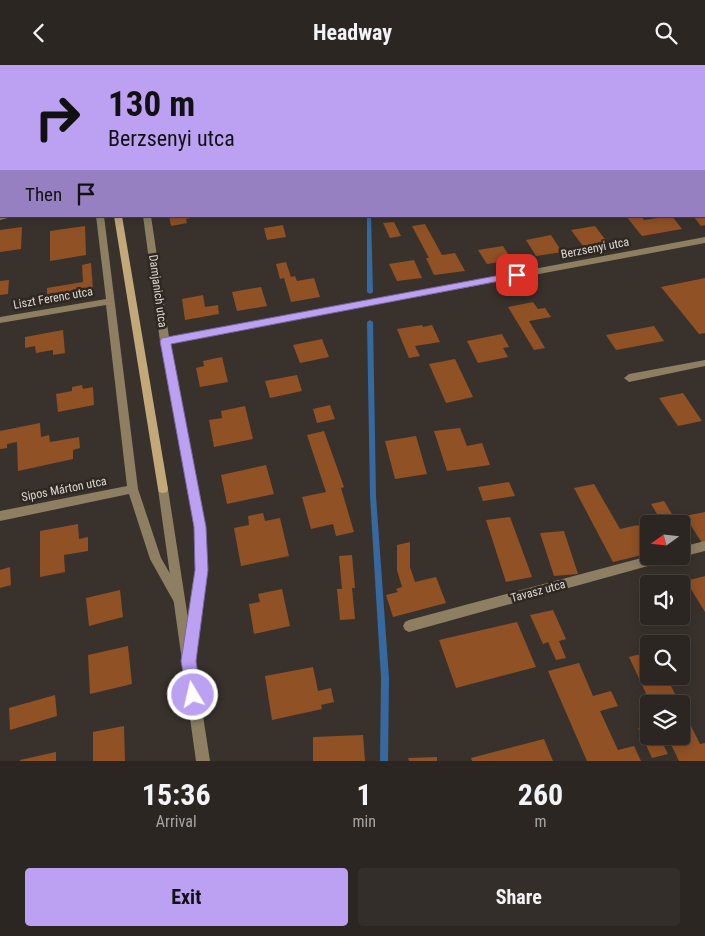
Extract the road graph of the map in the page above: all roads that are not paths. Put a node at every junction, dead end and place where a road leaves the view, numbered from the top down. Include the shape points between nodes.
1 (100, 217) edge
2 (118, 217) edge
3 (147, 217) edge
4 (705, 240) edge
5 (111, 301) junction
6 (0, 320) edge
7 (166, 341) junction
8 (705, 363) edge
9 (629, 378) dead end
10 (133, 489) junction
11 (163, 489) joint
12 (0, 516) edge
13 (705, 546) edge
14 (690, 550) edge
15 (640, 563) edge
16 (178, 599) junction
17 (409, 626) dead end
18 (188, 661) junction
19 (203, 761) edge

1 - 5 street, Damjanich utca
2 - 11 main road, Damjanich utca
3 - 7 street, Damjanich utca
4 - 7 street, Berzsenyi utca
5 - 6 street, Liszt Ferenc utca
5 - 10 street, Damjanich utca
7 - 18 street, Damjanich utca via 200,527 201,570
8 - 9 street
10 - 12 street, Sipos Márton utca
10 - 16 street, Damjanich utca via 156,559
11 - 16 street, Damjanich utca
13 - 14 street
15 - 17 street, Tavasz utca
16 - 18 street, Damjanich utca
18 - 19 street, Damjanich utca

